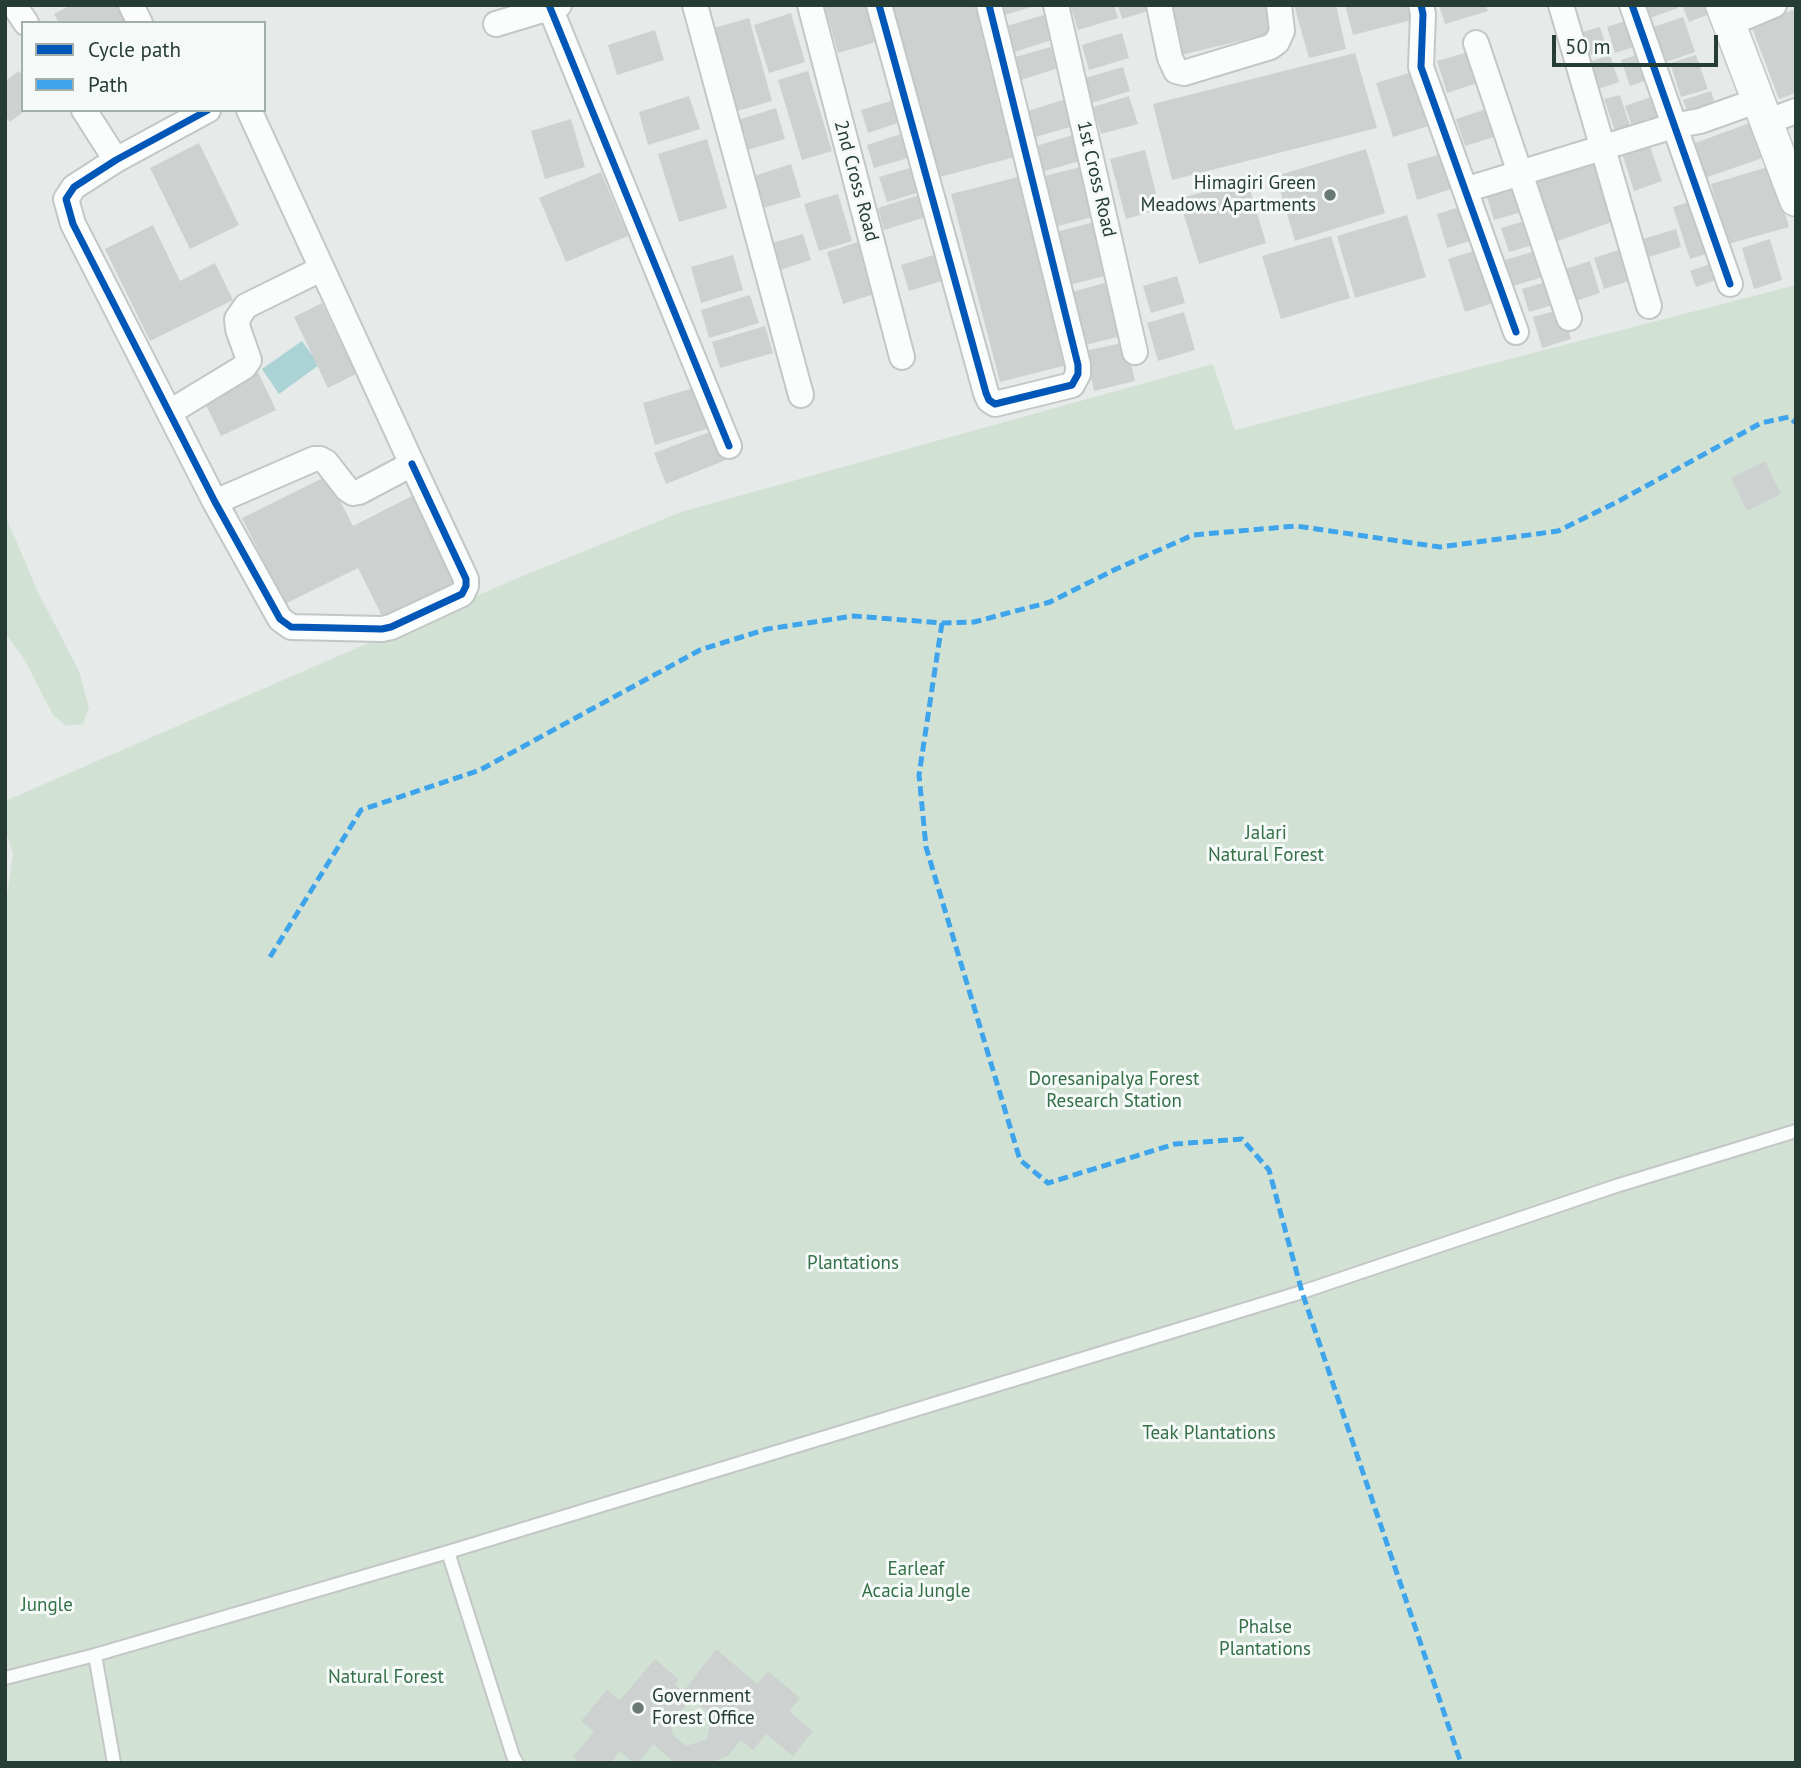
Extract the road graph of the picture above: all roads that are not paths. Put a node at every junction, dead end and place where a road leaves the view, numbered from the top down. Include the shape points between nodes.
1 (14, 5) edge
2 (131, 5) edge
3 (695, 5) edge
4 (810, 5) edge
5 (879, 5) edge
6 (989, 5) edge
7 (1056, 5) edge
8 (1159, 5) edge
9 (1279, 5) edge
10 (1421, 5) edge
11 (1561, 5) edge
12 (1632, 5) edge
13 (1774, 5) edge
14 (553, 6) edge
15 (1726, 15) edge
16 (25, 21) edge
17 (139, 21) edge
18 (496, 24) dead end
19 (1476, 43) dead end
20 (1763, 111) junction
21 (1796, 111) edge
22 (85, 112) edge
23 (204, 112) edge
24 (250, 112) edge
25 (1673, 126) junction
26 (1602, 147) junction
27 (116, 160) junction
28 (1520, 173) junction
29 (1465, 190) junction
30 (1796, 200) edge
31 (321, 269) junction
32 (1730, 284) dead end
33 (1649, 306) dead end
34 (1569, 318) dead end
35 (1517, 332) dead end
36 (1135, 352) dead end
37 (902, 357) dead end
38 (801, 395) dead end
39 (170, 412) junction
40 (729, 446) dead end
41 (412, 464) junction
42 (215, 502) junction
43 (1796, 1131) edge
44 (448, 1552) junction
45 (95, 1655) junction
46 (5, 1678) edge
47 (114, 1763) edge
48 (517, 1763) edge

1 - 16 street
2 - 17 street
3 - 38 street
4 - 37 street, 2nd Cross Road
5 - 6 street via 986,393 995,404 1072,385 1078,365
7 - 36 street, 1st Cross Road
8 - 9 street via 1170,58 1176,71 1184,73 1277,42 1283,31
10 - 29 street via 1421,67
11 - 26 street
12 - 25 street
13 - 15 street
14 - 18 street
14 - 40 street
15 - 20 street
19 - 28 street
20 - 21 street
20 - 25 street
20 - 30 street
22 - 27 street
23 - 27 street
24 - 31 street
25 - 26 street
25 - 32 street
26 - 28 street
26 - 33 street
27 - 39 street via 74,187 66,199 73,224
28 - 29 street
28 - 34 street
29 - 35 street
31 - 39 street via 246,306 237,319 249,360 244,368
31 - 41 street
39 - 42 street
41 - 42 street via 353,493 326,462 314,459
41 - 42 street via 466,586 462,594 382,629 291,627 281,619
43 - 44 lane via 1302,1292
44 - 45 lane
44 - 48 lane
45 - 46 lane
45 - 47 lane

